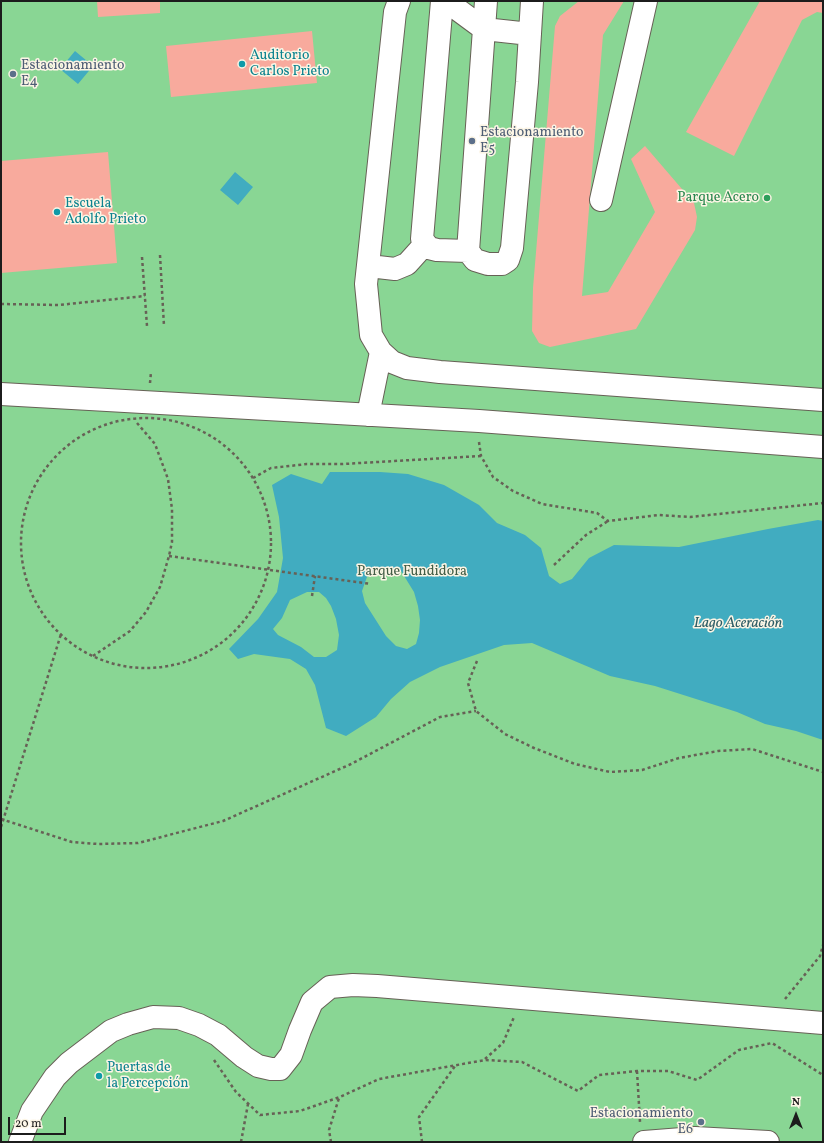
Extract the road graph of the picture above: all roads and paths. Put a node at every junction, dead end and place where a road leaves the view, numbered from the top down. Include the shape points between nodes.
1 (442, 1) edge
2 (446, 1) edge
3 (486, 1) edge
4 (532, 1) edge
5 (646, 1) edge
6 (395, 5) edge
7 (484, 29) junction
8 (530, 34) junction
9 (601, 200) dead end
10 (425, 244) junction
11 (468, 251) junction
12 (160, 255) dead end
13 (142, 257) dead end
14 (368, 266) junction
15 (145, 296) junction
16 (1, 304) edge
17 (147, 326) dead end
18 (164, 326) dead end
19 (381, 352) junction
20 (1, 394) edge
21 (823, 400) edge
22 (368, 415) junction
23 (134, 419) junction
24 (479, 421) junction
25 (823, 447) edge
26 (481, 456) junction
27 (253, 478) junction
28 (823, 503) edge
29 (608, 521) junction
30 (169, 556) junction
31 (554, 565) dead end
32 (269, 569) junction
33 (314, 576) junction
34 (371, 584) dead end
35 (312, 596) dead end
36 (61, 634) junction
37 (93, 656) junction
38 (477, 661) dead end
39 (476, 711) junction
40 (823, 772) edge
41 (2, 818) edge
42 (1, 827) edge
43 (823, 945) edge
44 (522, 999) junction
45 (768, 1019) junction
46 (823, 1023) edge
47 (211, 1056) dead end
48 (485, 1060) junction
49 (455, 1066) junction
50 (637, 1071) junction
51 (823, 1075) edge
52 (340, 1097) junction
53 (248, 1104) junction
54 (642, 1134) edge
55 (20, 1142) edge
56 (241, 1142) edge
57 (331, 1142) edge
58 (422, 1142) edge
59 (768, 1142) edge

1 - 10 street via 422,231
2 - 7 street
3 - 7 street
4 - 8 street
5 - 9 street
6 - 14 street
7 - 8 street
7 - 11 street
8 - 11 street via 512,248 508,260 502,264 488,264 475,260
10 - 11 street via 437,250
10 - 14 street via 407,264 395,269
12 - 18 path
13 - 15 path
14 - 19 street via 366,284 370,335
15 - 16 path via 59,305
15 - 17 path
19 - 21 street via 392,362 407,368 440,372
19 - 22 street
20 - 22 street
22 - 24 street
23 - 27 path via 157,418 202,431 240,459
23 - 30 path via 155,444 168,479 172,509 172,542
23 - 36 path via 103,426 68,445 51,462 27,503 22,526 24,574 32,596 45,617
24 - 25 street
24 - 26 path
26 - 27 path via 307,464 271,468
26 - 29 path via 493,477 513,491 542,504 597,513
27 - 32 path via 264,499 270,522 272,546
28 - 29 path via 690,517 659,515
29 - 31 path via 586,535
30 - 32 path
30 - 37 path via 160,587 146,612 130,631
32 - 33 path
32 - 37 path via 262,592 251,612 236,631 202,657 156,668 113,664
33 - 34 path
33 - 35 path
36 - 37 path via 76,647
36 - 41 path
38 - 39 path via 468,683
39 - 40 path via 505,734 534,748 575,764 610,772 642,770 679,758 718,751 752,750
39 - 41 path via 440,717 351,764 223,821 138,844 72,842
41 - 42 path
43 - 45 path via 820,956
44 - 45 street
44 - 48 path via 503,1043
44 - 55 street via 377,986 353,985 330,988 312,1002 291,1055 280,1069 258,1066 218,1035 179,1018 154,1017 128,1024 96,1041 55,1077 32,1111
45 - 46 street
47 - 53 path via 236,1092
48 - 49 path
48 - 50 path via 522,1062 578,1091 599,1075
49 - 52 path via 380,1079
49 - 58 path via 419,1117
50 - 51 path via 668,1071 697,1080 739,1050 772,1043
50 - 54 path
52 - 53 path via 300,1111 260,1115
52 - 57 path via 329,1130
53 - 56 path
54 - 59 street

